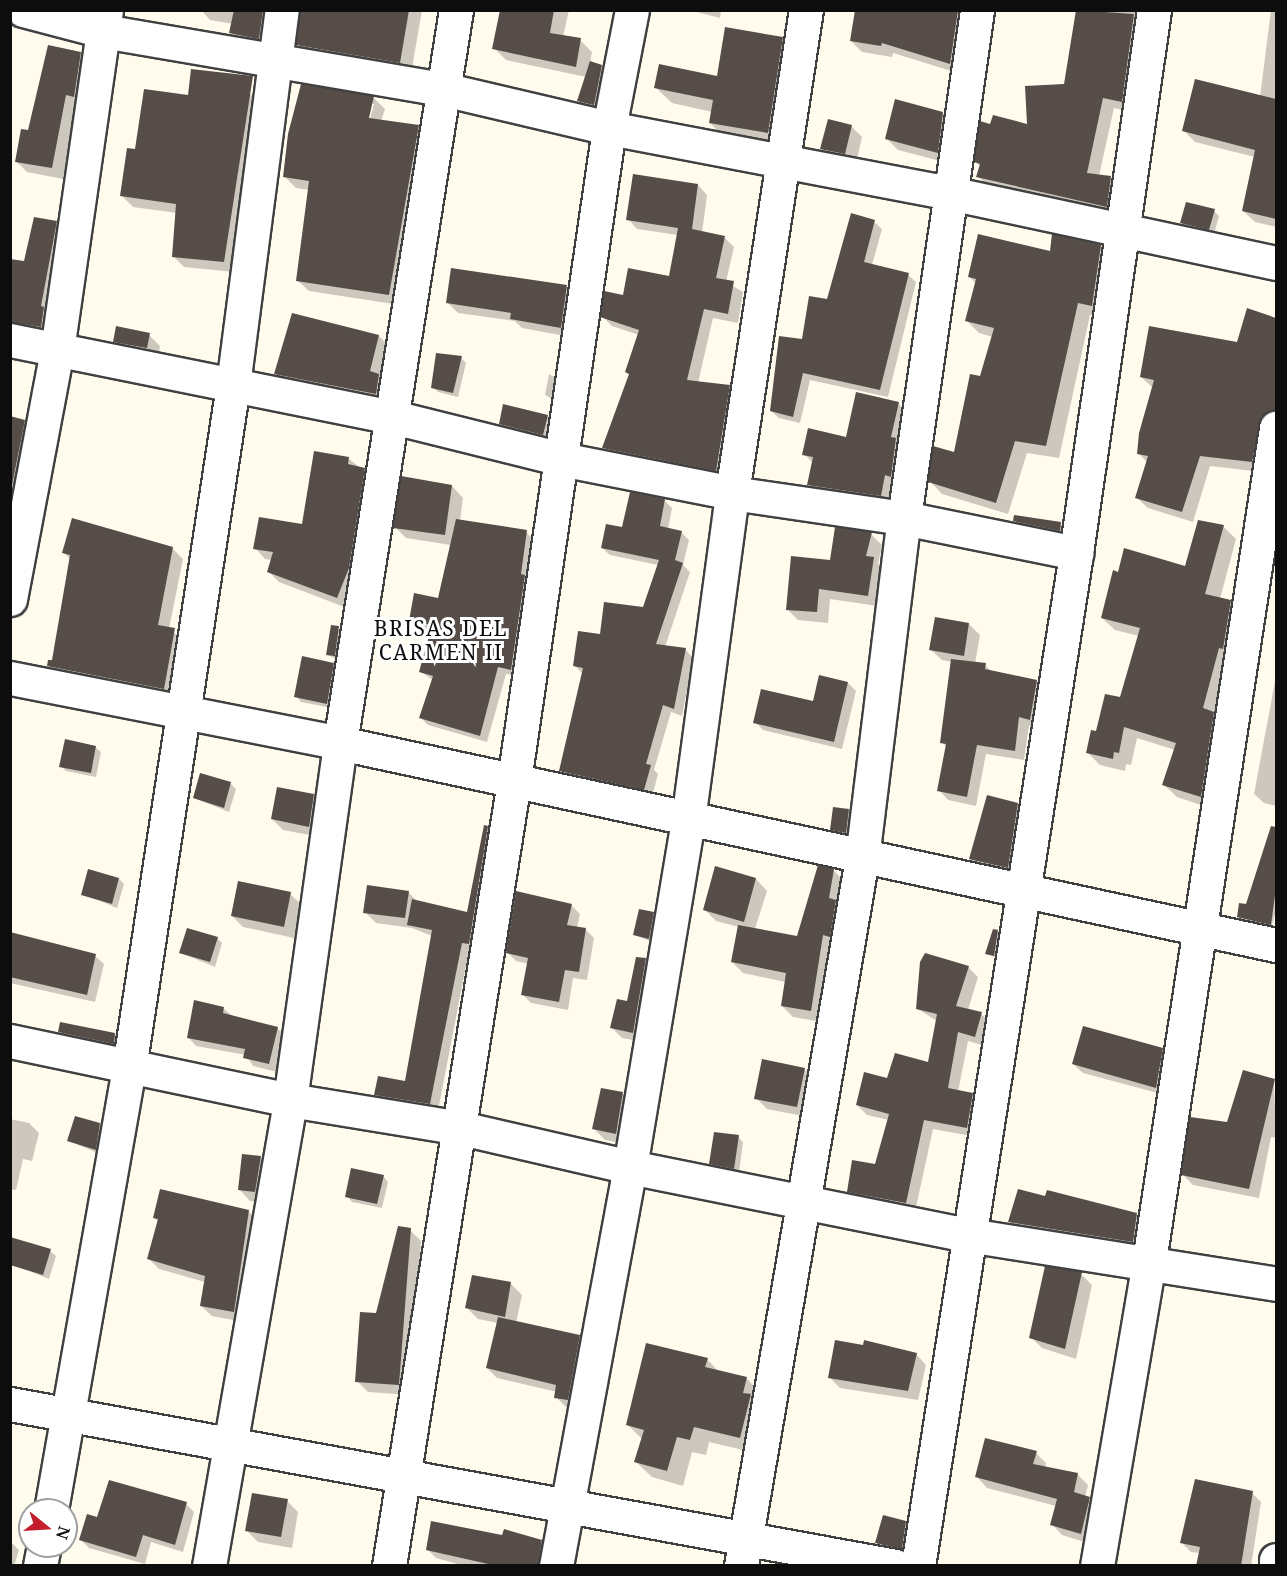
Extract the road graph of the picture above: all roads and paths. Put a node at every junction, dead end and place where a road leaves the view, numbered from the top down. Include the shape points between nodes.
1 (23, 10) edge
2 (282, 10) edge
3 (456, 10) edge
4 (633, 10) edge
5 (806, 10) edge
6 (977, 10) edge
7 (1154, 10) edge
8 (104, 21) edge
9 (274, 61) junction
10 (443, 89) junction
11 (609, 128) junction
12 (783, 164) junction
13 (950, 193) junction
14 (1124, 229) junction
15 (1276, 263) edge
16 (10, 340) edge
17 (57, 350) junction
18 (233, 385) junction
19 (393, 417) junction
20 (1276, 428) edge
21 (561, 459) junction
22 (732, 493) junction
23 (904, 518) junction
24 (1076, 553) junction
25 (10, 599) edge
26 (10, 678) edge
27 (182, 712) junction
28 (340, 743) junction
29 (514, 781) junction
30 (688, 820) junction
31 (862, 858) junction
32 (1020, 889) junction
33 (1202, 928) junction
34 (1276, 945) edge
35 (10, 1041) edge
36 (129, 1068) junction
37 (290, 1100) junction
38 (461, 1128) junction
39 (630, 1167) junction
40 (806, 1202) junction
41 (968, 1235) junction
42 (1149, 1261) junction
43 (1276, 1284) edge
44 (10, 1404) edge
45 (69, 1415) junction
46 (228, 1446) junction
47 (403, 1477) junction
48 (53, 1498) edge
49 (565, 1505) junction
50 (743, 1551) edge
51 (1276, 1560) edge
52 (209, 1566) edge
53 (389, 1566) edge
54 (556, 1566) edge
55 (895, 1566) edge
56 (918, 1566) edge
57 (1097, 1566) edge
58 (1276, 1566) edge

1 - 8 street
2 - 9 street
3 - 10 street
4 - 11 street
5 - 12 street
6 - 13 street
7 - 14 street
8 - 9 street
8 - 17 street
9 - 10 street
9 - 18 street
10 - 11 street
10 - 19 street
11 - 12 street
11 - 21 street
12 - 13 street
12 - 22 street
13 - 14 street
13 - 23 street
14 - 15 street
14 - 24 street
16 - 17 street
17 - 18 street
17 - 25 street
18 - 19 street
18 - 27 street
19 - 21 street
19 - 28 street
20 - 33 street
21 - 22 street
21 - 29 street
22 - 23 street
22 - 30 street
23 - 24 street
23 - 31 street
24 - 32 street
26 - 27 street
27 - 28 street
27 - 36 street
28 - 29 street
28 - 37 street
29 - 30 street
29 - 38 street
30 - 31 street
30 - 39 street
31 - 32 street
31 - 40 street
32 - 33 street
32 - 41 street
33 - 34 street
33 - 42 street
35 - 36 street
36 - 37 street
36 - 45 street
37 - 38 street
37 - 46 street
38 - 39 street
38 - 47 street
39 - 40 street
39 - 49 street
40 - 41 street
40 - 50 street
41 - 42 street
41 - 56 street
42 - 43 street
42 - 57 street
44 - 45 street
45 - 46 street
45 - 48 street
46 - 47 street
46 - 52 street
47 - 49 street
47 - 53 street
49 - 50 street
49 - 54 street
50 - 55 street
51 - 58 street

